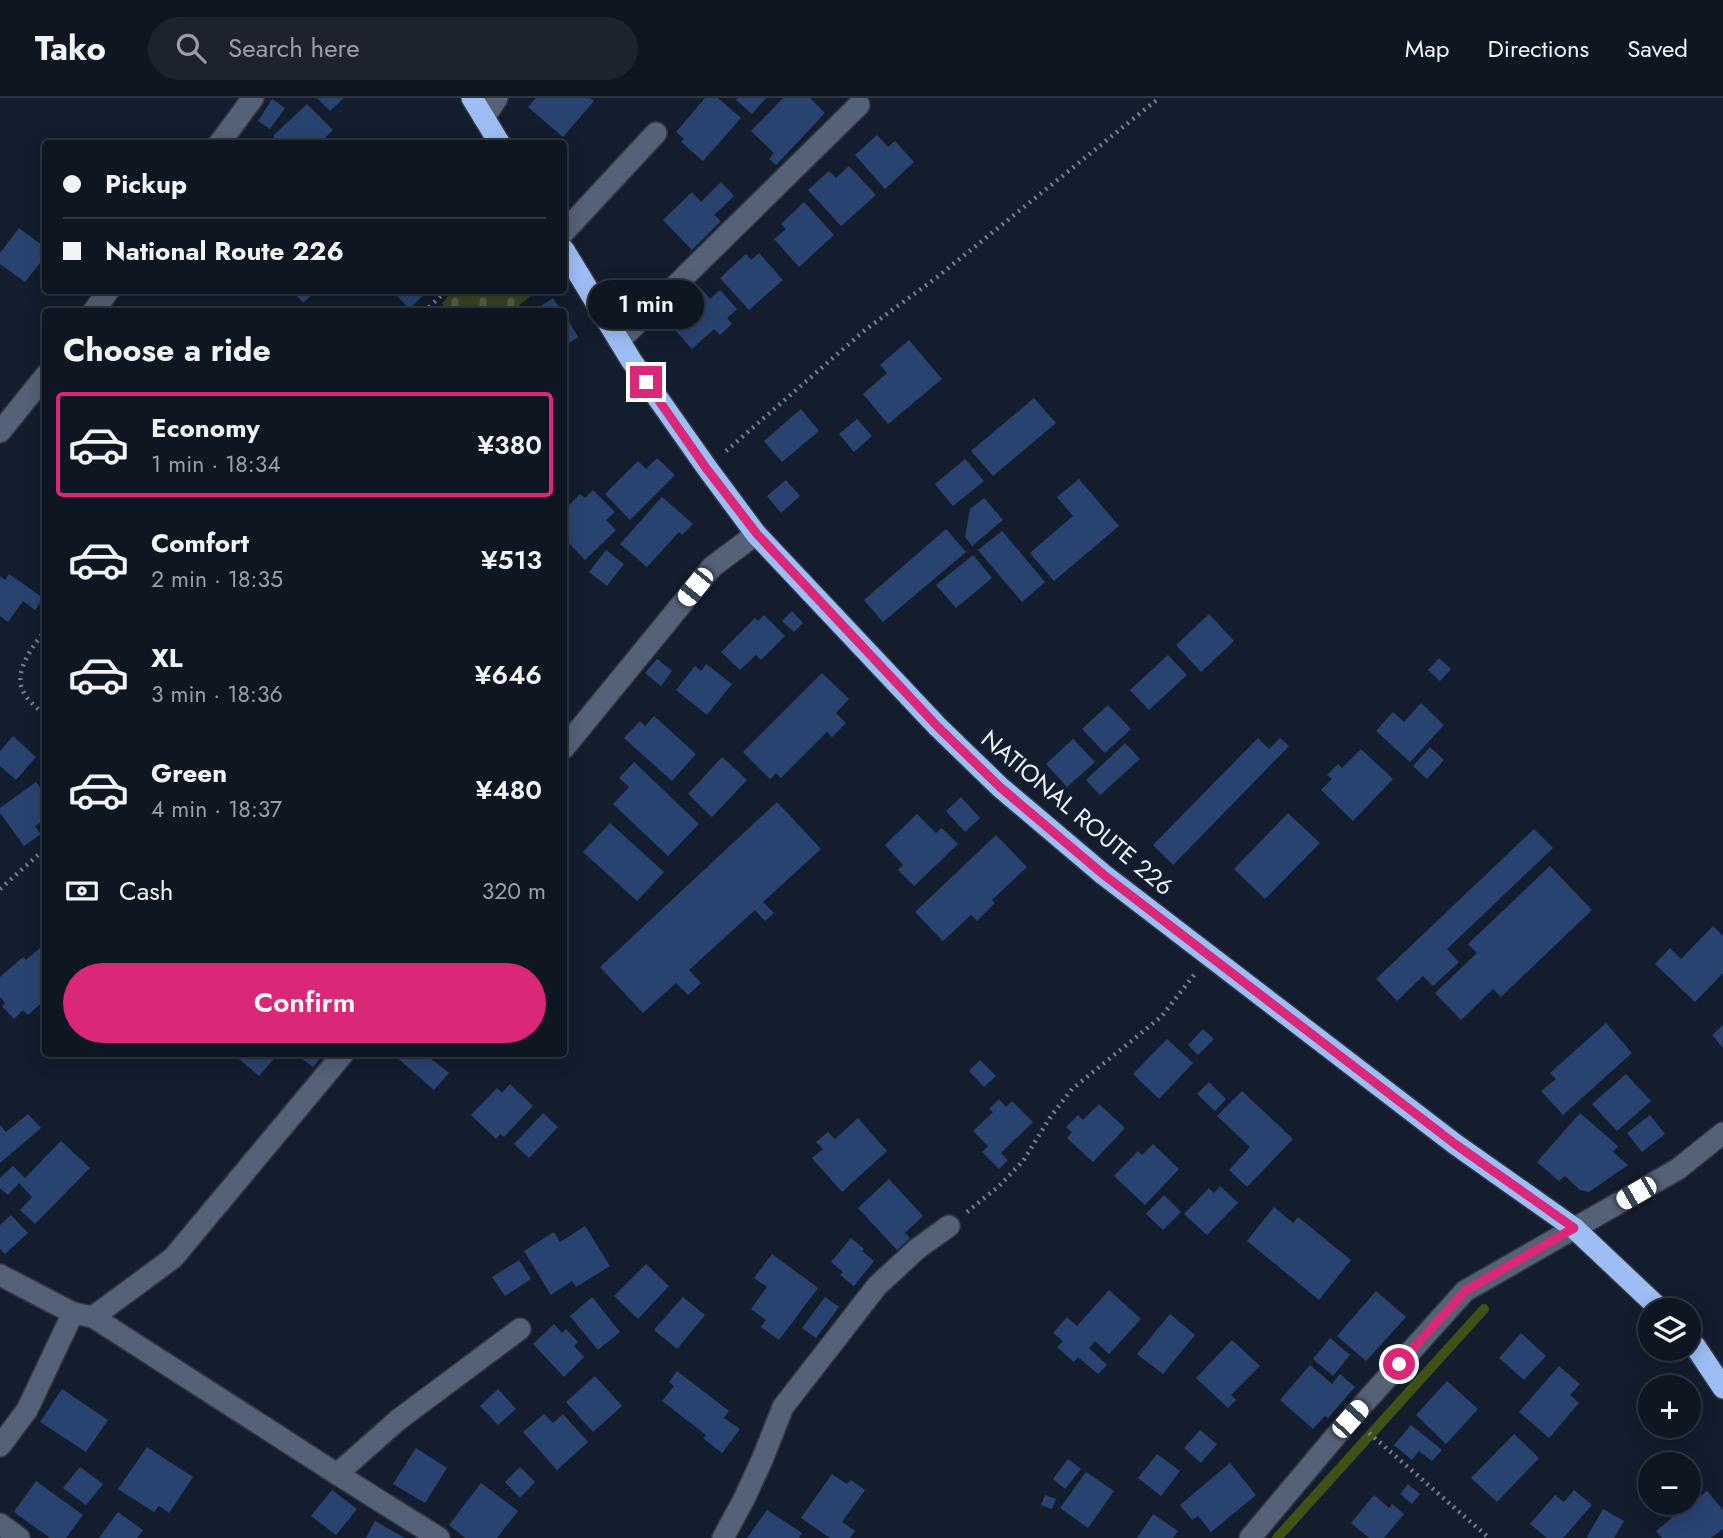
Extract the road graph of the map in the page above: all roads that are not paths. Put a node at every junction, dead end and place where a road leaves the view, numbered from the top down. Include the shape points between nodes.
1 (253, 98) edge
2 (472, 98) edge
3 (497, 98) edge
4 (859, 105) dead end
5 (484, 118) junction
6 (656, 133) dead end
7 (222, 140) edge
8 (498, 140) edge
9 (567, 229) edge
10 (567, 255) edge
11 (620, 341) junction
12 (42, 380) edge
13 (0, 432) edge
14 (757, 534) junction
15 (567, 744) edge
16 (341, 1057) edge
17 (1723, 1133) edge
18 (948, 1226) road end
19 (1574, 1228) junction
20 (0, 1275) edge
21 (1648, 1298) edge
22 (83, 1315) junction
23 (520, 1329) dead end
24 (1701, 1355) edge
25 (1723, 1388) edge
26 (0, 1446) edge
27 (337, 1474) junction
28 (0, 1524) edge
29 (19, 1538) edge
30 (439, 1538) edge
31 (723, 1538) edge
32 (1250, 1538) edge

1 - 7 street
2 - 5 highway
3 - 5 street
4 - 11 street
5 - 8 highway
6 - 9 street
10 - 11 highway, NATIONAL ROUTE 226
11 - 14 highway, NATIONAL ROUTE 226
12 - 13 street
14 - 15 street via 712,567
14 - 19 highway, NATIONAL ROUTE 226 via 1000,787 1209,956 1455,1144
16 - 22 street via 173,1258
17 - 19 street via 1678,1169
18 - 31 street via 877,1286 783,1407
19 - 21 highway, NATIONAL ROUTE 226
19 - 32 street via 1465,1291
20 - 22 street
22 - 26 street via 27,1410
22 - 27 street
23 - 27 street via 398,1420
24 - 25 highway
27 - 30 street
28 - 29 street

